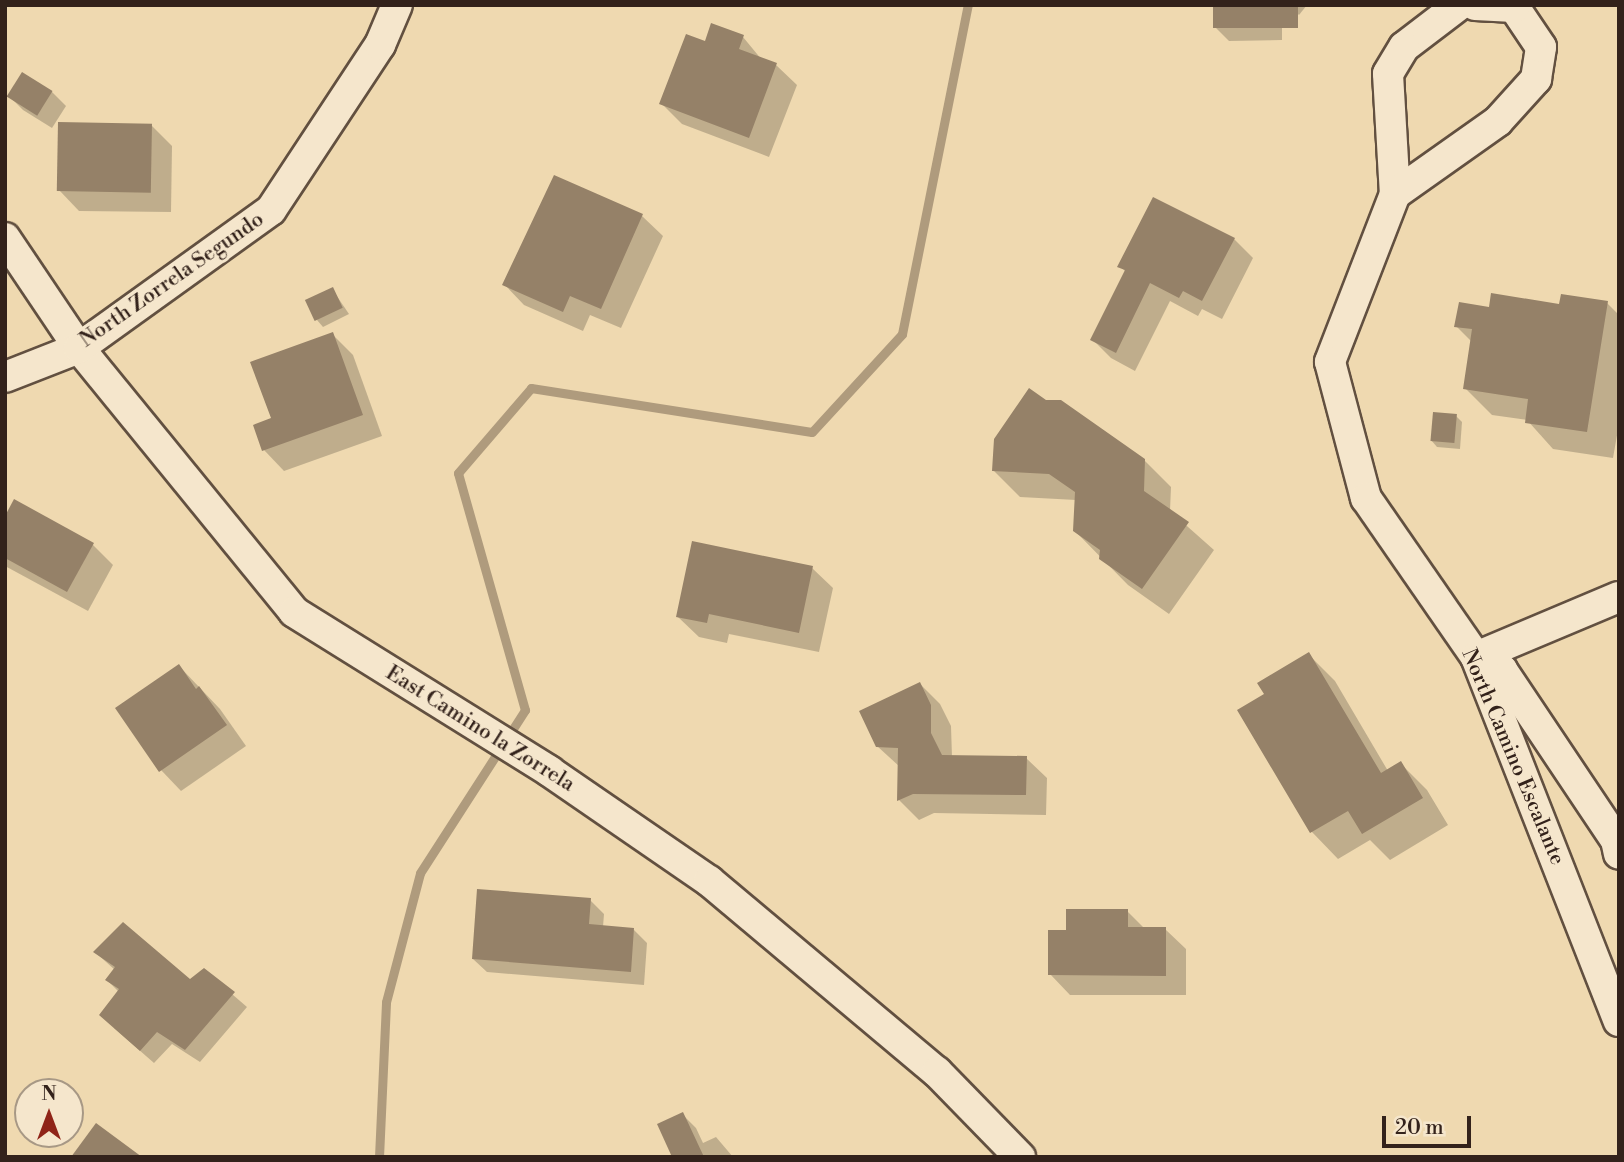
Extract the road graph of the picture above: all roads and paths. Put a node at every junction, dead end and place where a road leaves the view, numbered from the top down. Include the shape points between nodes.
1 (397, 5) edge
2 (1459, 5) edge
3 (1475, 5) edge
4 (1395, 194) junction
5 (5, 238) edge
6 (79, 348) junction
7 (5, 377) edge
8 (1619, 597) edge
9 (1477, 657) junction
10 (1619, 854) edge
11 (1619, 1021) edge
12 (1020, 1157) edge

1 - 6 street, North Zorrela Segundo via 380,45 271,210
2 - 4 street, North Camino Escalante via 1404,47 1388,74
3 - 4 street via 1514,7 1541,47 1536,79 1498,121
4 - 9 street, North Camino Escalante via 1330,362 1366,498
5 - 6 street, East Camino la Zorrela
6 - 7 street, North Zorrela Segundo
6 - 12 street, East Camino la Zorrela via 294,612 549,771 709,881 937,1072
8 - 9 street
9 - 10 street, North Camino Escalante via 1503,670 1615,840
9 - 11 street, North Camino Escalante

